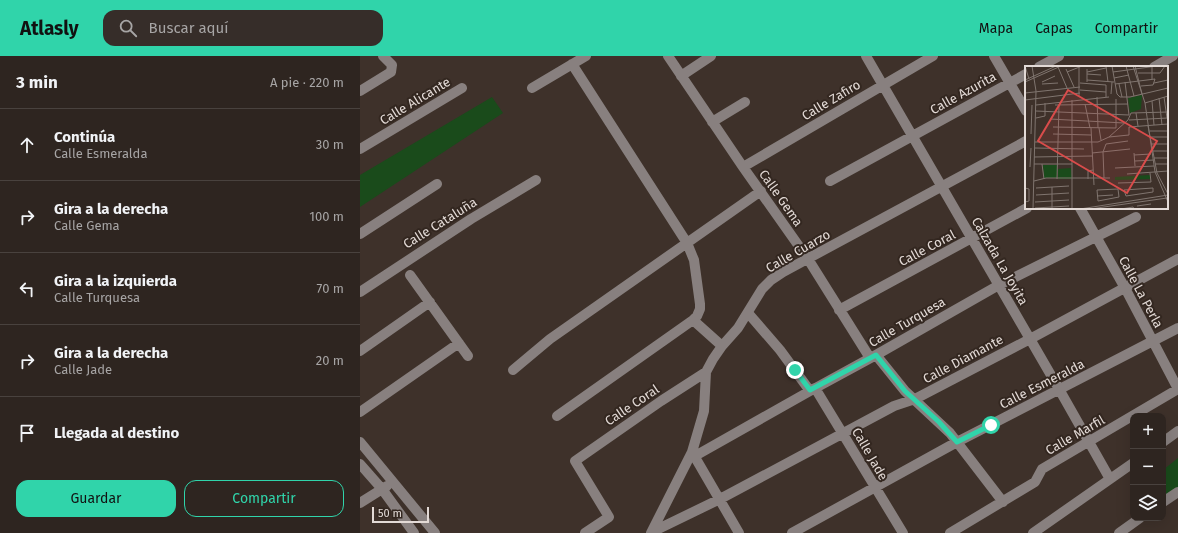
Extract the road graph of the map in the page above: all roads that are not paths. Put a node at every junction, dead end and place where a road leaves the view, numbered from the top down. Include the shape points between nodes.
1 (383, 56) edge
2 (586, 56) edge
3 (668, 56) edge
4 (711, 56) edge
5 (866, 56) edge
6 (933, 56) edge
7 (994, 56) edge
8 (1059, 56) edge
9 (1173, 56) edge
10 (572, 64) junction
11 (1041, 66) edge
12 (1156, 66) edge
13 (1025, 75) edge
14 (681, 76) junction
15 (1010, 83) junction
16 (883, 85) junction
17 (462, 88) dead end
18 (532, 88) dead end
19 (360, 91) edge
20 (745, 102) dead end
21 (1025, 109) edge
22 (712, 122) junction
23 (913, 136) junction
24 (1025, 142) edge
25 (360, 149) edge
26 (743, 167) junction
27 (536, 180) dead end
28 (830, 181) dead end
29 (437, 184) dead end
30 (942, 186) junction
31 (761, 191) junction
32 (1025, 209) edge
33 (1081, 209) edge
34 (1136, 217) dead end
35 (360, 234) edge
36 (1097, 236) junction
37 (972, 238) junction
38 (687, 243) junction
39 (808, 259) junction
40 (1178, 259) edge
41 (410, 275) dead end
42 (999, 285) junction
43 (1125, 288) junction
44 (360, 292) edge
45 (430, 302) junction
46 (839, 310) junction
47 (748, 313) junction
48 (693, 320) junction
49 (1178, 328) edge
50 (1030, 339) junction
51 (1153, 341) junction
52 (459, 343) junction
53 (722, 346) junction
54 (360, 351) edge
55 (468, 356) dead end
56 (873, 357) junction
57 (513, 370) dead end
58 (706, 372) junction
59 (812, 389) junction
60 (1059, 389) junction
61 (1178, 389) edge
62 (915, 399) junction
63 (360, 412) edge
64 (557, 416) dead end
65 (1178, 431) edge
66 (843, 433) junction
67 (1166, 440) edge
68 (1089, 441) junction
69 (360, 442) edge
70 (957, 442) junction
71 (693, 454) junction
72 (360, 464) edge
73 (1130, 465) edge
74 (1110, 479) junction
75 (394, 482) junction
76 (875, 488) junction
77 (382, 489) junction
78 (1178, 492) edge
79 (720, 499) junction
80 (1166, 500) edge
81 (360, 502) edge
82 (1003, 502) junction
83 (1136, 521) edge
84 (651, 532) edge
85 (414, 533) edge
86 (434, 533) edge
87 (585, 533) edge
88 (739, 533) edge
89 (792, 533) edge
90 (903, 533) edge
91 (950, 533) edge
92 (1033, 533) edge
93 (1119, 533) edge

1 - 19 street via 392,65 391,72
2 - 10 street
3 - 14 street, Calle Gema
4 - 14 street
5 - 16 street, Calzada La Joyita
6 - 16 street, Calle Zafiro
7 - 15 street
8 - 11 street
9 - 12 street
10 - 18 street
10 - 38 street
13 - 15 street, Calle Azurita
14 - 22 street, Calle Gema
15 - 21 street
15 - 23 street, Calle Azurita
16 - 23 street, Calzada La Joyita
16 - 26 street, Calle Zafiro
17 - 25 street, Calle Alicante
20 - 22 street
22 - 26 street, Calle Gema
23 - 28 street, Calle Azurita
23 - 30 street, Calzada La Joyita
24 - 30 street, Calle Cuarzo
26 - 31 street, Calle Gema
27 - 44 street, Calle Cataluña via 464,223
29 - 35 street
30 - 37 street, Calzada La Joyita
30 - 39 street, Calle Cuarzo
31 - 38 street
31 - 39 street, Calle Gema
32 - 37 street, Calle Coral
33 - 36 street, Calle La Perla
34 - 36 street, Calle Turquesa
36 - 42 street, Calle Turquesa
36 - 43 street, Calle La Perla
37 - 42 street, Calzada La Joyita
37 - 46 street, Calle Coral
38 - 48 street via 694,260 700,304 697,316
38 - 57 street via 550,339
39 - 46 street, Calle Gema
39 - 47 street, Calle Cuarzo via 771,280 762,289
40 - 43 street, Calle Diamante
41 - 45 street
42 - 50 street, Calzada La Joyita
42 - 56 street, Calle Turquesa
43 - 50 street, Calle Diamante
43 - 51 street, Calle La Perla
45 - 52 street
45 - 54 street
46 - 56 street, Calle Gema
47 - 53 street, Calle Cuarzo
47 - 59 street, Calle Jade
48 - 53 street
48 - 64 street
49 - 51 street, Calle Esmeralda
50 - 60 street, Calzada La Joyita
50 - 62 street, Calle Diamante
51 - 60 street, Calle Esmeralda
51 - 61 street, Calle La Perla
52 - 55 street
52 - 63 street
53 - 58 street, Calle Cuarzo
56 - 59 street, Calle Turquesa
56 - 62 street, Calle Gema
58 - 71 street, Calle Cuarzo via 704,412
58 - 87 street, Calle Coral via 575,461 609,517
59 - 66 street, Calle Jade
59 - 71 street, Calle Turquesa
60 - 68 street, Calzada La Joyita
60 - 70 street, Calle Esmeralda
61 - 68 street, Calle Marfil
62 - 66 street, Calle Diamante via 894,406
62 - 70 street, Calle Gema
65 - 67 street
66 - 76 street, Calle Jade
66 - 79 street, Calle Diamante
68 - 74 street, Calzada La Joyita
68 - 82 street, Calle Marfil via 1042,469 1036,482
69 - 75 street
70 - 76 street, Calle Esmeralda
70 - 82 street, Calle Gema
71 - 79 street
71 - 84 street, Calle Cuarzo
72 - 77 street
73 - 74 street
74 - 92 street
75 - 77 street
75 - 86 street
76 - 89 street, Calle Esmeralda
76 - 90 street, Calle Jade
77 - 81 street
77 - 85 street
78 - 80 street
79 - 84 street, Calle Diamante
79 - 88 street
82 - 91 street, Calle Marfil
83 - 93 street

